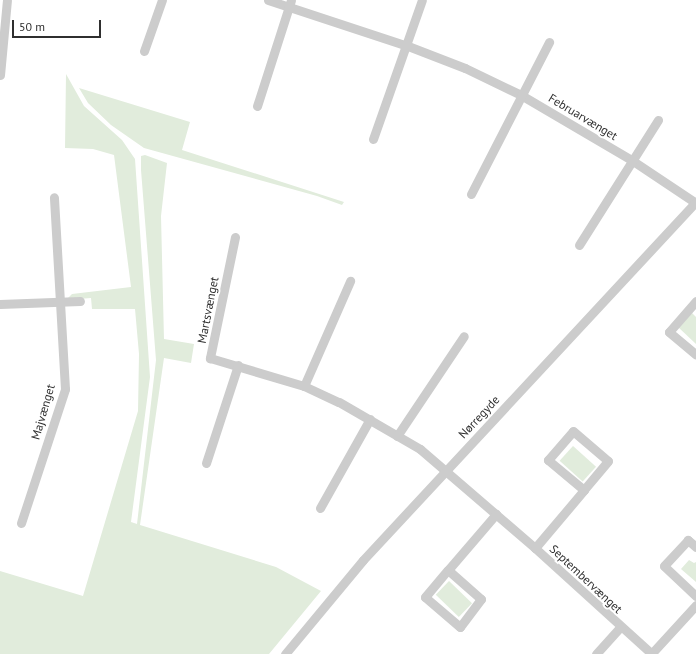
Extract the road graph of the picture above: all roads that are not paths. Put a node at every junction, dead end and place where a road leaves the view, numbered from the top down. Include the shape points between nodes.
1 (7, 0) edge
2 (162, 0) edge
3 (268, 0) edge
4 (422, 0) edge
5 (290, 3) edge
6 (549, 42) dead end
7 (408, 46) junction
8 (144, 51) dead end
9 (0, 75) edge
10 (521, 95) junction
11 (257, 106) dead end
12 (658, 120) dead end
13 (372, 139) dead end
14 (633, 160) junction
15 (470, 194) dead end
16 (54, 197) dead end
17 (696, 203) edge
18 (235, 237) dead end
19 (579, 245) dead end
20 (350, 281) dead end
21 (80, 301) dead end
22 (59, 303) junction
23 (0, 304) edge
24 (695, 304) edge
25 (464, 336) dead end
26 (696, 355) edge
27 (238, 365) junction
28 (304, 386) junction
29 (370, 419) junction
30 (397, 436) junction
31 (206, 463) dead end
32 (446, 470) junction
33 (584, 490) junction
34 (320, 508) dead end
35 (496, 514) junction
36 (21, 523) dead end
37 (696, 547) edge
38 (535, 548) junction
39 (448, 570) junction
40 (696, 596) edge
41 (696, 606) edge
42 (620, 627) junction
43 (285, 654) edge
44 (596, 654) edge
45 (652, 654) edge

1 - 9 street
2 - 8 street
3 - 5 street, Februarvænget
4 - 7 street
5 - 7 street, Februarvænget
5 - 11 street
6 - 10 street
7 - 10 street, Februarvænget via 465,68
7 - 13 street
10 - 14 street, Februarvænget
10 - 15 street
12 - 14 street
14 - 17 street, Februarvænget
14 - 19 street
16 - 22 street, Majvænget
17 - 32 street, Nørregyde
18 - 27 street, Martsvænget via 210,358
20 - 28 street
21 - 22 street
22 - 23 street
22 - 36 street, Majvænget via 65,389
24 - 26 street via 669,332
25 - 30 street
27 - 28 street, Martsvænget
27 - 31 street
28 - 29 street, Martsvænget
29 - 30 street, Martsvænget
29 - 34 street
30 - 32 street, Martsvænget via 420,449
32 - 35 street, Septembervænget
32 - 43 street, Nørregyde via 334,591
33 - 33 street, Septembervænget via 608,461 573,431 548,460
33 - 38 street, Septembervænget
35 - 38 street, Septembervænget
35 - 39 street
37 - 40 street via 688,540 664,566
38 - 42 street, Septembervænget
39 - 39 street via 426,597 460,628 481,599
41 - 45 street, Septembervænget
42 - 44 street, Septembervænget
42 - 45 street, Septembervænget

